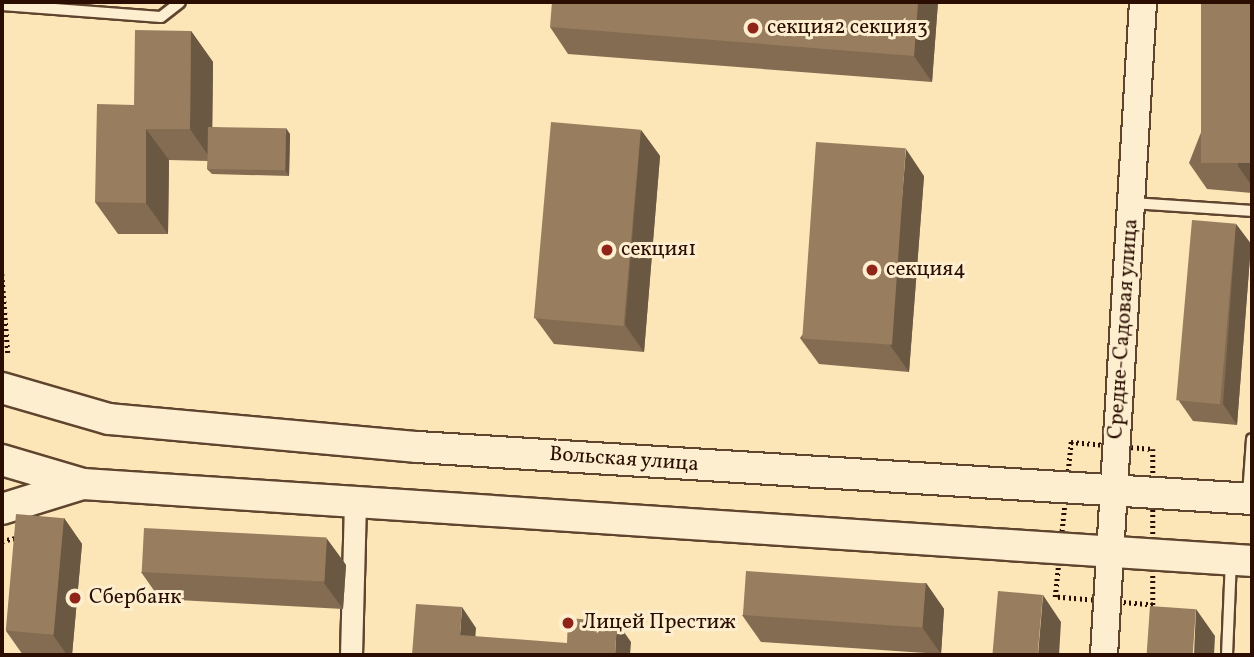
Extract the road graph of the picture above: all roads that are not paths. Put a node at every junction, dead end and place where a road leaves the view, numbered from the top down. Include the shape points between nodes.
1 (180, 2) edge
2 (1143, 2) edge
3 (2, 5) edge
4 (1133, 203) junction
5 (1252, 211) edge
6 (2, 388) edge
7 (1252, 439) edge
8 (2, 460) edge
9 (83, 484) junction
10 (1113, 491) junction
11 (1250, 499) edge
12 (355, 502) junction
13 (2, 509) edge
14 (1111, 552) junction
15 (1242, 560) edge
16 (351, 655) edge
17 (1104, 655) edge
18 (1227, 655) edge

1 - 3 lane via 160,17
2 - 4 street, Средне-Садовая улица
4 - 5 lane
4 - 10 street, Средне-Садовая улица
6 - 10 main road, Вольская улица via 109,419 417,447
7 - 11 lane
8 - 9 main road
9 - 12 main road
9 - 13 main road
10 - 11 main road, Вольская улица
10 - 14 street, Средне-Садовая улица
12 - 14 main road
12 - 16 street
14 - 15 main road
14 - 17 street, Средне-Садовая улица
15 - 18 lane

